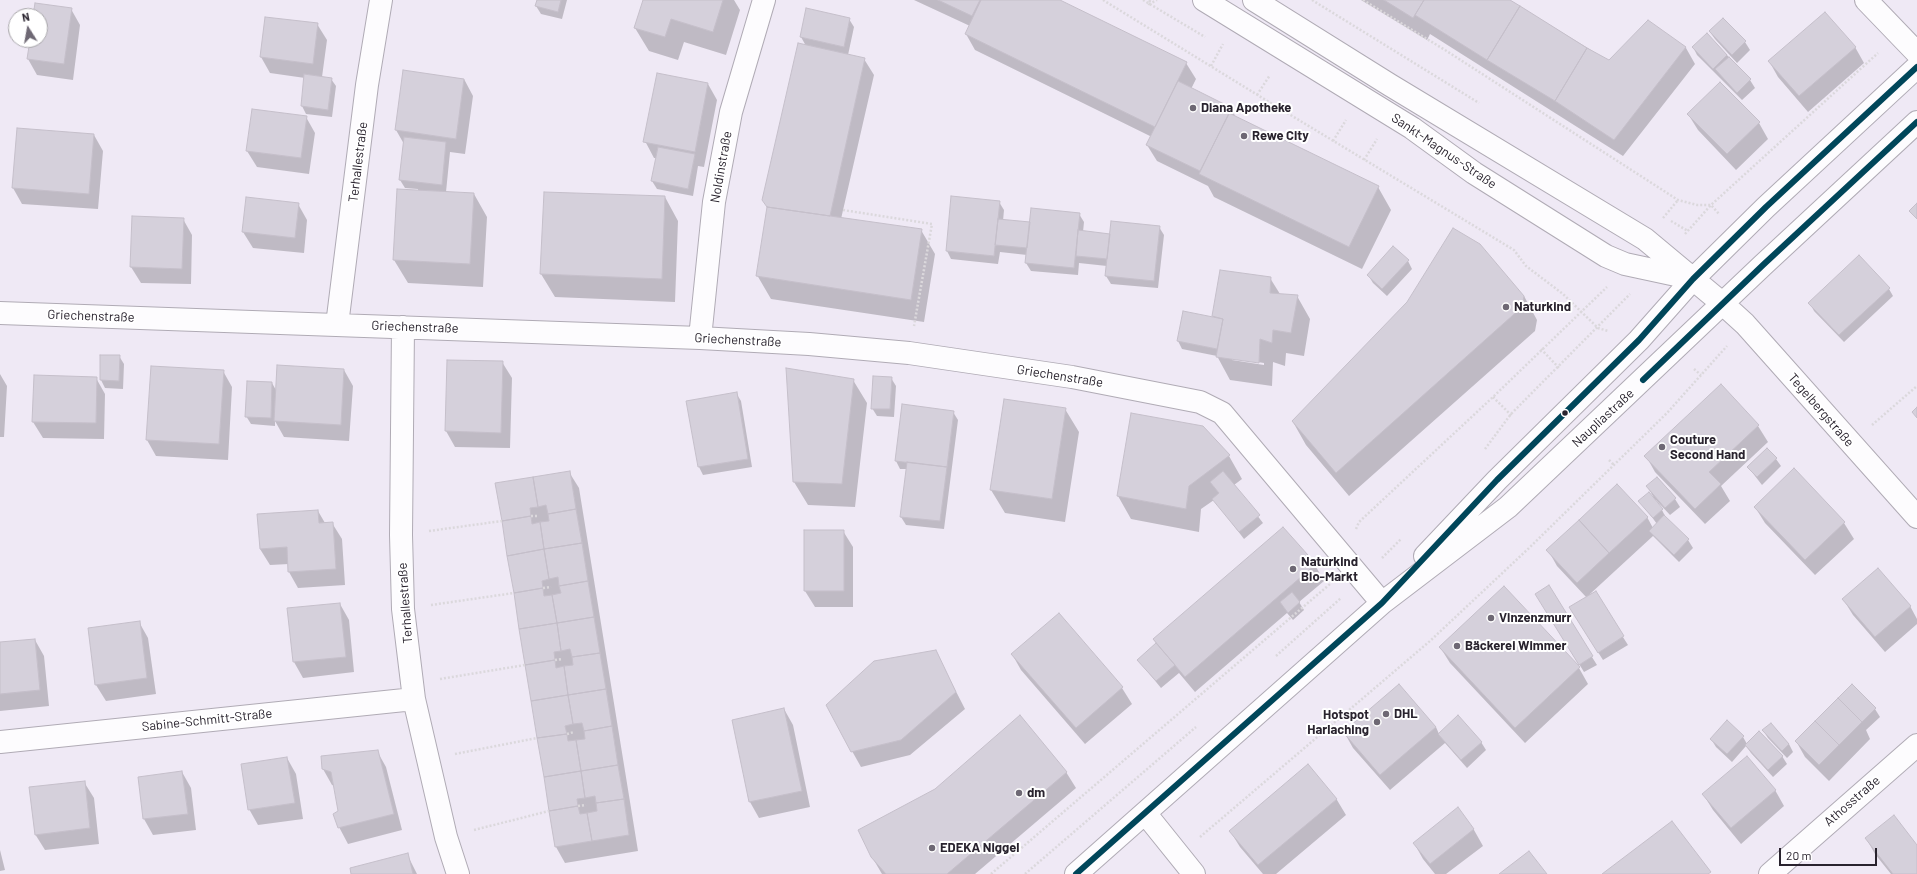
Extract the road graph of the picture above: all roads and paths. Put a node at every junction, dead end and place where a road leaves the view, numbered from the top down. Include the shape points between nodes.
1 (381, 0) edge
2 (764, 0) edge
3 (1103, 0) edge
4 (1150, 0) edge
5 (1157, 0) edge
6 (1204, 0) edge
7 (1254, 0) edge
8 (1363, 0) edge
9 (1866, 0) edge
10 (1899, 35) junction
11 (1222, 46) dead end
12 (1917, 53) edge
13 (1211, 66) junction
14 (1917, 67) edge
15 (1272, 70) dead end
16 (1257, 95) junction
17 (1349, 115) dead end
18 (1917, 122) edge
19 (1380, 134) dead end
20 (1333, 141) junction
21 (1364, 160) junction
22 (843, 210) dead end
23 (1693, 279) junction
24 (1723, 304) junction
25 (1582, 312) junction
26 (0, 313) edge
27 (337, 325) junction
28 (403, 327) junction
29 (700, 338) junction
30 (1541, 349) junction
31 (909, 353) junction
32 (1557, 366) junction
33 (1560, 369) dead end
34 (1701, 375) dead end
35 (1917, 386) edge
36 (1493, 397) junction
37 (1511, 415) junction
38 (1850, 444) junction
39 (1484, 452) dead end
40 (1609, 460) dead end
41 (1614, 465) junction
42 (531, 516) dead end
43 (539, 516) dead end
44 (1917, 517) edge
45 (502, 521) dead end
46 (401, 535) junction
47 (1404, 535) dead end
48 (1342, 558) junction
49 (1362, 580) junction
50 (551, 587) dead end
51 (543, 588) dead end
52 (514, 593) dead end
53 (1382, 603) junction
54 (403, 609) junction
55 (1274, 658) dead end
56 (562, 659) dead end
57 (555, 660) dead end
58 (525, 665) dead end
59 (413, 692) junction
60 (1199, 724) dead end
61 (574, 732) dead end
62 (567, 734) dead end
63 (537, 738) dead end
64 (0, 742) edge
65 (1917, 745) edge
66 (427, 759) junction
67 (586, 805) dead end
68 (578, 806) dead end
69 (549, 811) dead end
70 (1145, 814) junction
71 (446, 837) junction
72 (1179, 855) junction
73 (458, 874) edge
74 (991, 874) edge
75 (1025, 874) edge
76 (1076, 874) edge
77 (1194, 874) edge
78 (1770, 874) edge

1 - 27 street, Terhallestraße via 367,85
2 - 29 street, Noldinstraße via 731,112 714,202
3 - 13 path
4 - 5 path via 1149,4
6 - 23 street, Sankt-Magnus-Straße via 1412,128 1474,173 1606,256 1651,271
7 - 23 street, Sankt-Magnus-Straße via 1645,239
8 - 10 path via 1678,200 1697,205 1711,205
9 - 10 street
10 - 12 street
11 - 13 path
13 - 16 path
14 - 23 street, Naupliastraße via 1766,207
15 - 16 path
16 - 20 path
17 - 20 path
18 - 24 street, Naupliastraße
19 - 21 path
20 - 21 path
21 - 25 path via 1514,250 1526,266
22 - 31 path via 932,224
23 - 24 street, Sankt-Magnus-Straße
23 - 53 street, Naupliastraße via 1639,340 1497,480
24 - 38 street, Tegelbergstraße via 1745,324
24 - 53 street, Naupliastraße via 1508,507
25 - 30 path
25 - 32 path via 1598,328
26 - 27 street, Griechenstraße
27 - 28 street, Griechenstraße
28 - 29 street, Griechenstraße
28 - 46 street, Terhallestraße
29 - 31 street, Griechenstraße
30 - 32 path
30 - 36 path
31 - 48 street, Griechenstraße via 1072,377 1200,402 1222,413
32 - 33 path
32 - 37 path
34 - 41 path
35 - 38 path
36 - 37 path
36 - 48 path via 1359,522
37 - 39 path
38 - 44 street, Tegelbergstraße
40 - 41 path
41 - 72 path via 1430,641
42 - 43 path
45 - 46 path
46 - 54 street, Terhallestraße
47 - 49 path
48 - 49 street, Griechenstraße
48 - 74 path via 1332,582
49 - 53 street, Griechenstraße
49 - 55 path
50 - 51 path
52 - 54 path
53 - 70 street, Naupliastraße
54 - 59 street, Terhallestraße
56 - 57 path
58 - 59 path
59 - 64 street, Sabine-Schmitt-Straße
59 - 66 street, Terhallestraße
60 - 75 path
61 - 62 path
63 - 66 path
65 - 78 street, Athosstraße
66 - 71 street, Terhallestraße
67 - 68 path
69 - 71 path
70 - 72 street
70 - 76 street, Naupliastraße
71 - 73 street, Terhallestraße
72 - 77 street

